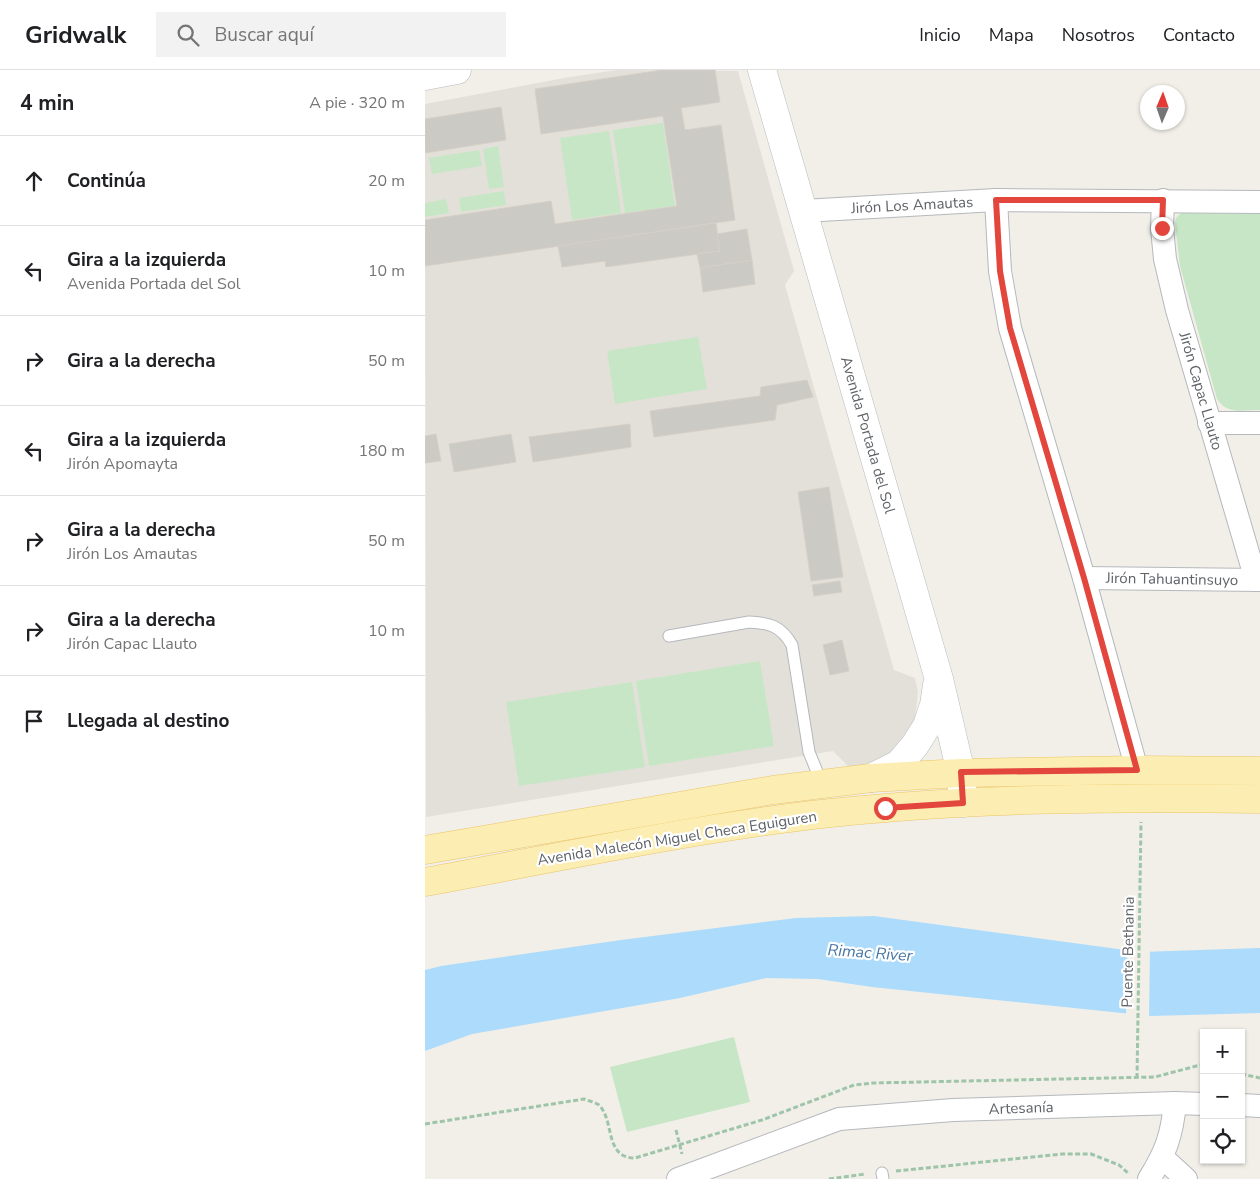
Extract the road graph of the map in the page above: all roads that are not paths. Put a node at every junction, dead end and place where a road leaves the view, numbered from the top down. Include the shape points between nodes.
1 (762, 70) edge
2 (996, 200) junction
3 (1163, 200) junction
4 (1260, 202) edge
5 (803, 211) junction
6 (1209, 422) junction
7 (1260, 423) edge
8 (1084, 578) junction
9 (1258, 580) edge
10 (669, 636) dead end
11 (939, 679) junction
12 (1137, 770) junction
13 (1260, 771) edge
14 (961, 772) junction
15 (871, 778) junction
16 (822, 784) junction
17 (1260, 799) edge
18 (963, 803) junction
19 (425, 850) edge
20 (425, 882) edge
21 (1175, 1103) junction
22 (1200, 1104) edge
23 (1245, 1106) edge
24 (1260, 1106) edge
25 (1162, 1157) junction
26 (680, 1169) edge
27 (1149, 1179) edge
28 (1186, 1179) edge

1 - 5 street, Avenida Portada del Sol
2 - 3 street, Jirón Los Amautas
2 - 5 street, Jirón Los Amautas
2 - 8 street via 1000,271 1010,328
3 - 4 street, Jirón Los Amautas
3 - 6 street, Jirón Capac Llauto via 1165,259
5 - 11 street, Avenida Portada del Sol
6 - 7 street
6 - 9 street, Jirón Capac Llauto
8 - 9 street, Jirón Tahuantinsuyo
8 - 12 street
10 - 16 lane via 749,622 776,627 786,634 792,645 809,752
11 - 14 street, Avenida Portada del Sol
11 - 15 street via 927,726 915,745 899,764
12 - 13 main road, Avenida Malecón Miguel Checa Eguiguren
12 - 14 main road, Avenida Malecón Miguel Checa Eguiguren
14 - 15 main road, Avenida Malecón Miguel Checa Eguiguren
14 - 18 street, Avenida Portada del Sol
15 - 16 main road, Avenida Malecón Miguel Checa Eguiguren
16 - 19 main road, Avenida Malecón Miguel Checa Eguiguren
17 - 18 main road, Avenida Malecón Miguel Checa Eguiguren via 1144,798
18 - 20 main road, Avenida Malecón Miguel Checa Eguiguren via 754,823
21 - 22 street, Artesanía
21 - 25 street via 1172,1130
21 - 26 street, Artesanía via 953,1110 839,1119
23 - 24 street
25 - 27 street
25 - 28 street

